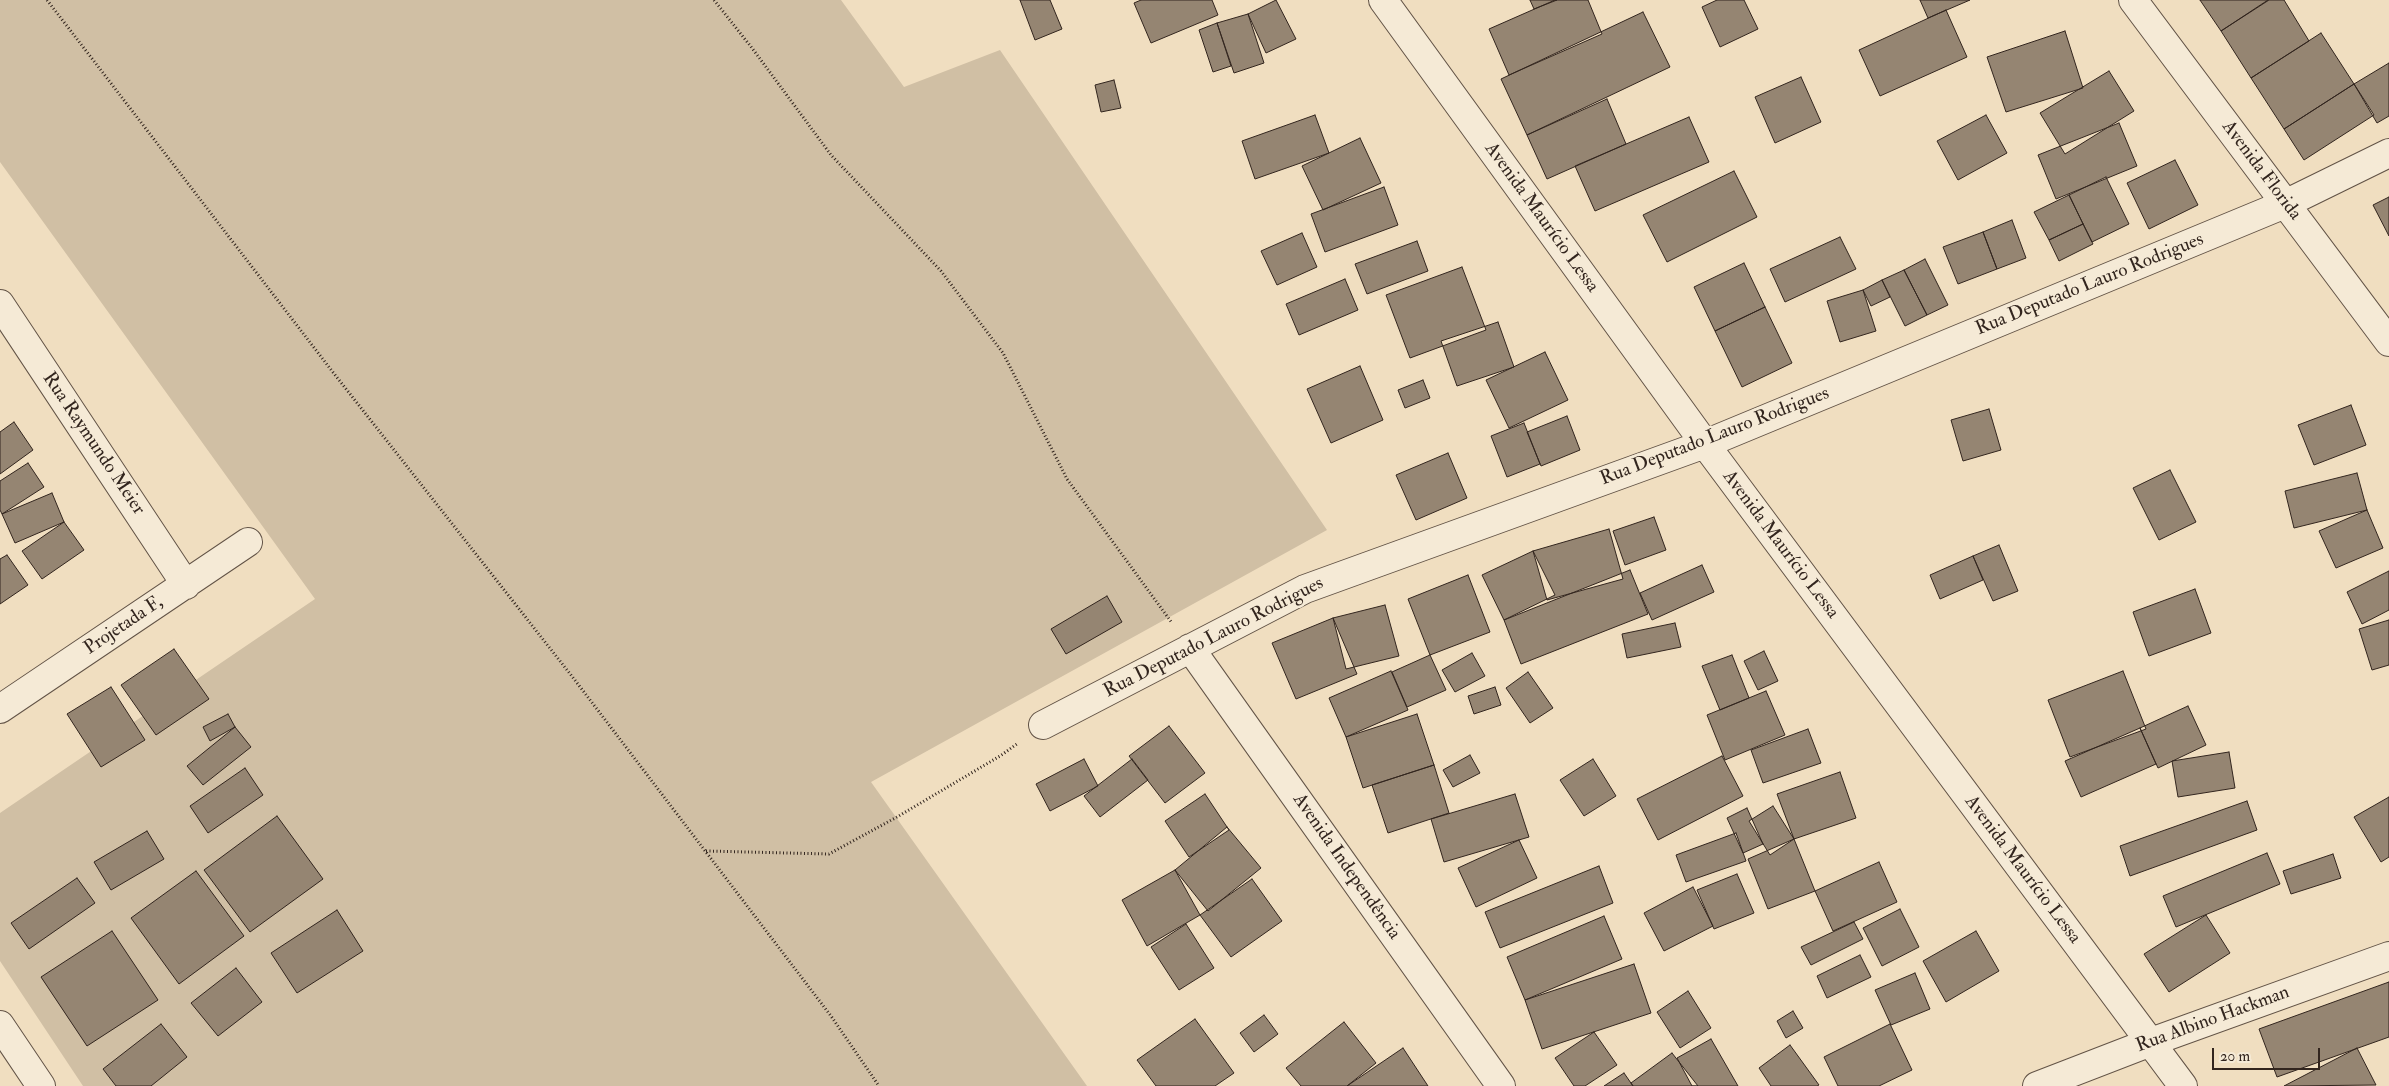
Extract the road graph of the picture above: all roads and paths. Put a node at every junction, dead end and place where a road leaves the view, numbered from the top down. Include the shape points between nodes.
1 (47, 0) edge
2 (714, 0) edge
3 (1383, 0) edge
4 (2133, 0) edge
5 (2389, 153) edge
6 (2285, 204) junction
7 (0, 304) edge
8 (2389, 342) edge
9 (1705, 444) junction
10 (248, 542) dead end
11 (186, 585) junction
12 (1190, 648) junction
13 (0, 709) edge
14 (1043, 725) joint
15 (706, 851) junction
16 (2389, 956) edge
17 (0, 1025) edge
18 (2151, 1042) junction
19 (41, 1086) edge
20 (879, 1086) edge
21 (1501, 1086) edge
22 (2037, 1086) edge
23 (2183, 1086) edge

1 - 15 path
2 - 12 path via 831,155 941,272 997,346 1067,479
3 - 9 street, Avenida Maurício Lessa
4 - 6 street, Avenida Florida
5 - 6 street, Rua Deputado Lauro Rodrigues
6 - 8 street, Avenida Florida
6 - 9 street, Rua Deputado Lauro Rodrigues
7 - 11 street, Rua Raymundo Meier
9 - 12 street, Rua Deputado Lauro Rodrigues via 1305,589
9 - 18 street, Avenida Maurício Lessa
10 - 11 street, Projetada F,
11 - 13 street, Projetada F,
12 - 14 street, Rua Deputado Lauro Rodrigues
12 - 21 street, Avenida Independência
14 - 15 path via 1000,756 829,854
15 - 20 path via 831,1016
16 - 18 street, Rua Albino Hackman
17 - 19 street
18 - 22 street, Rua Albino Hackman
18 - 23 street, Avenida Maurício Lessa

